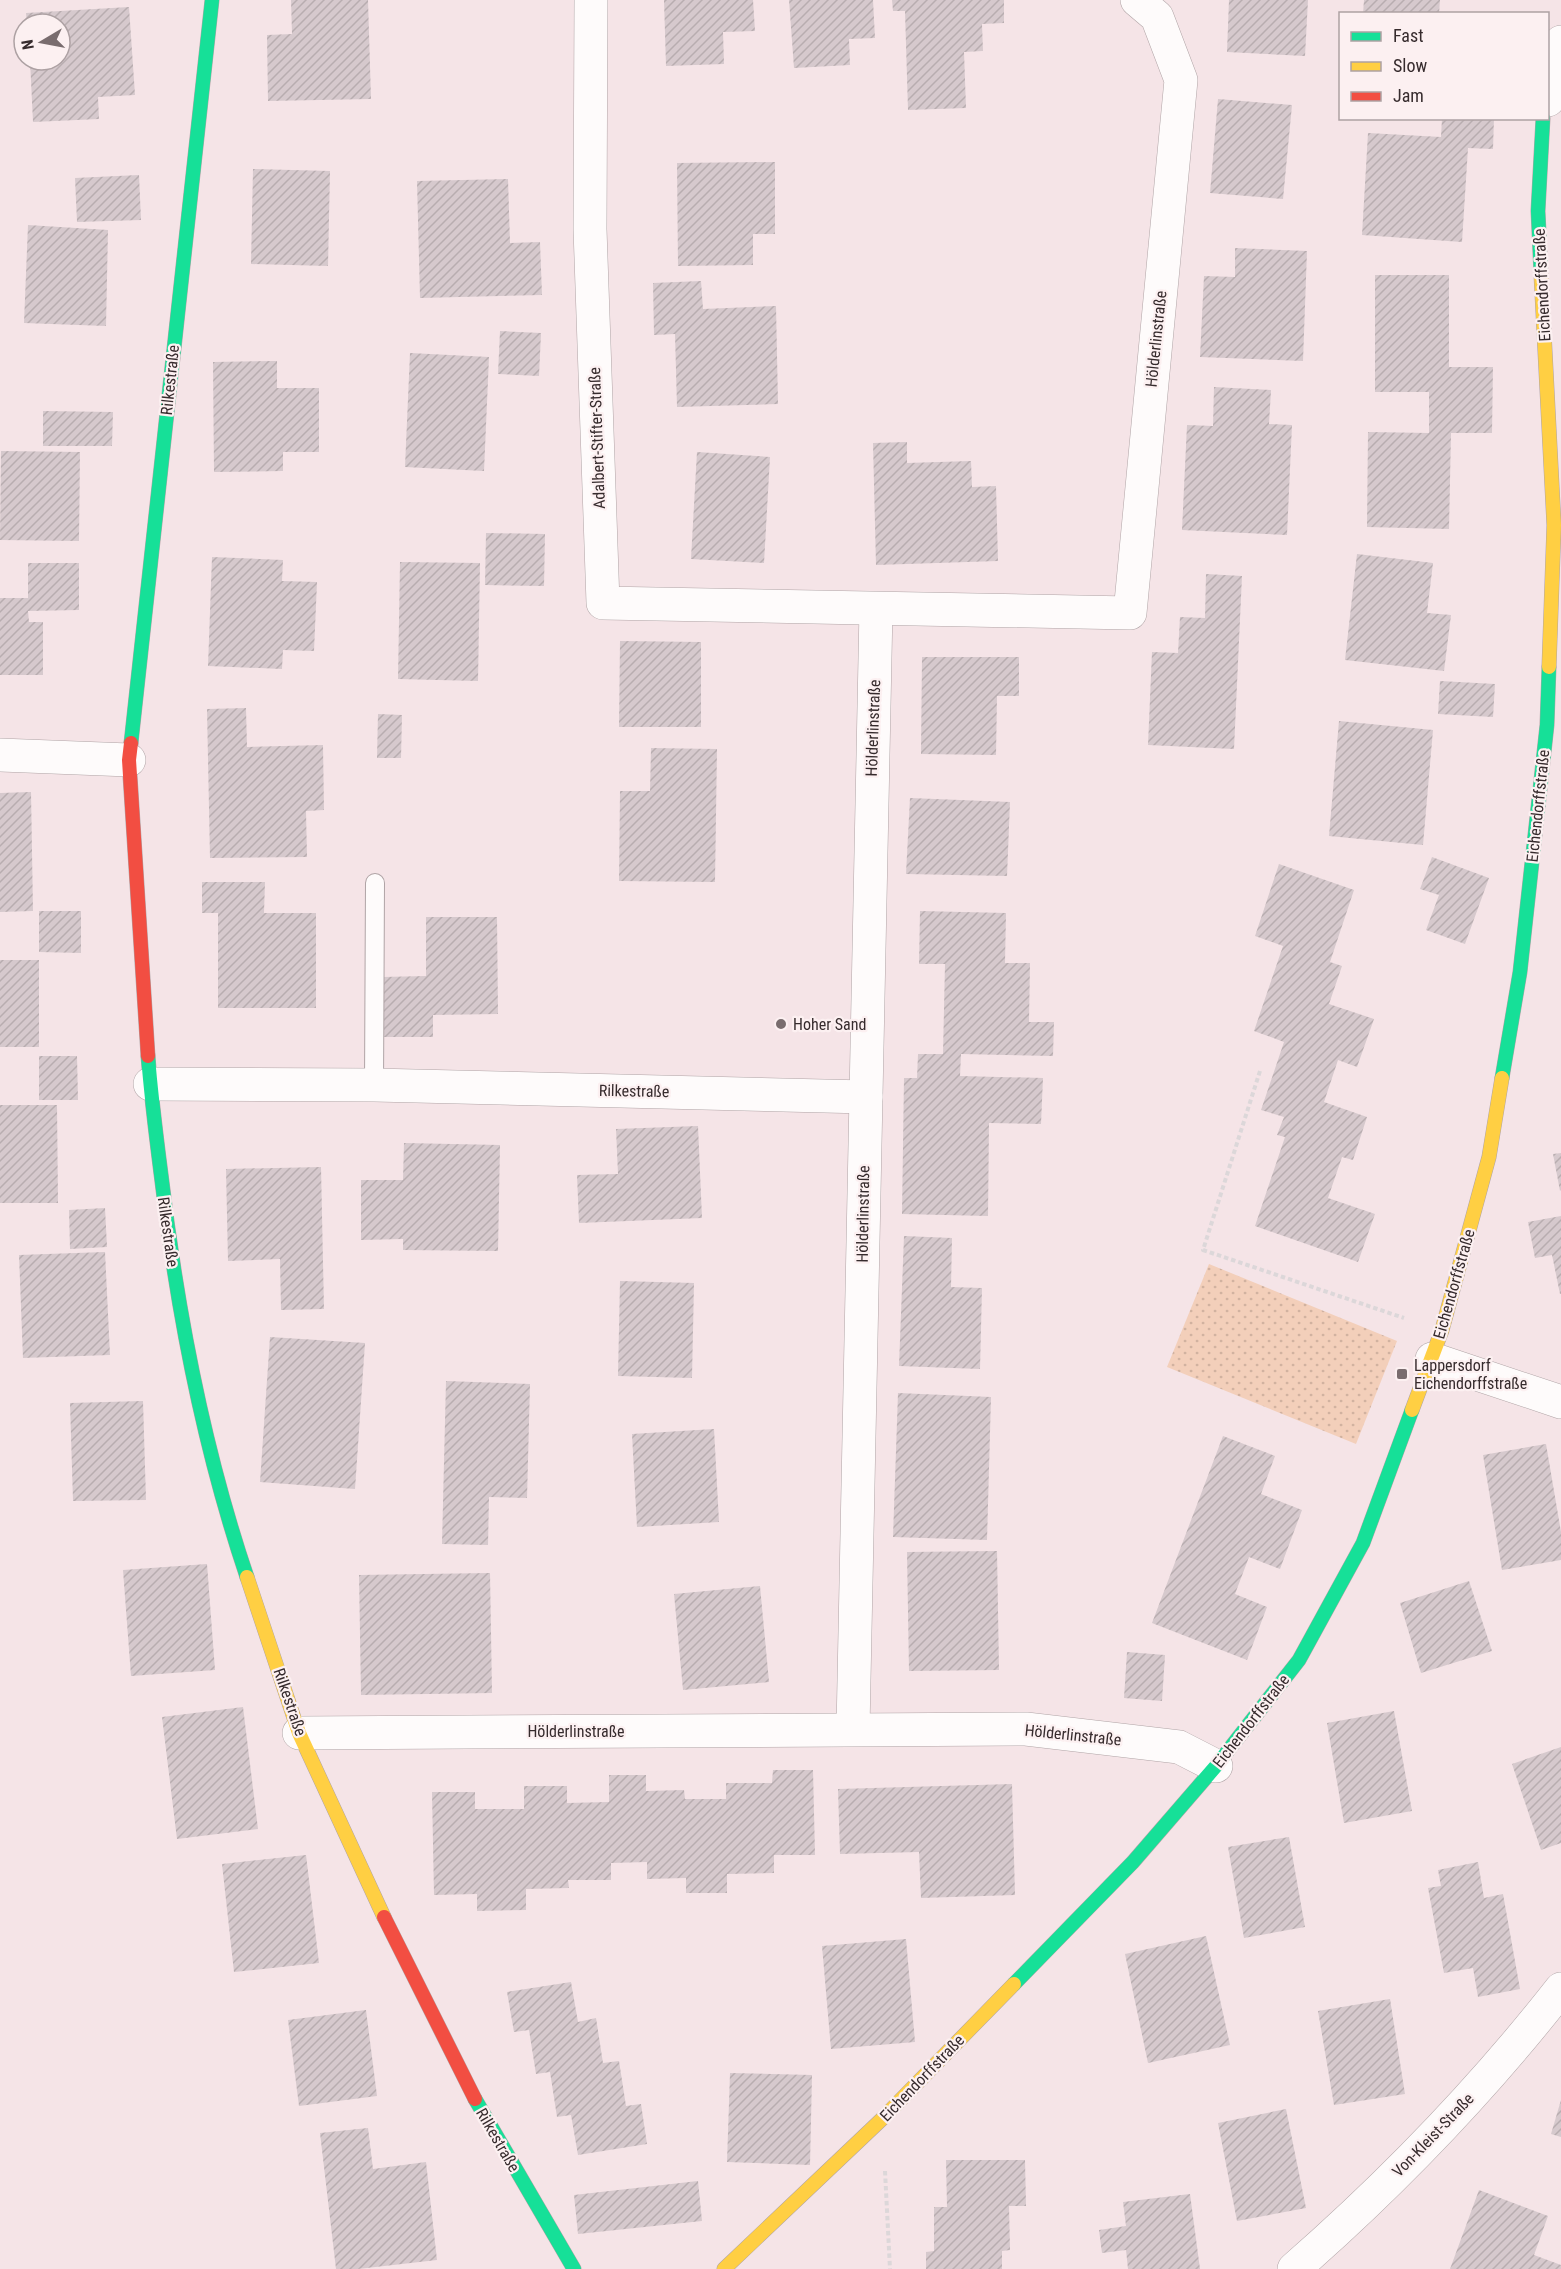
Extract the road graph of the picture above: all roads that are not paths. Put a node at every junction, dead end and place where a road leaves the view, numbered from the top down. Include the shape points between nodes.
1 (212, 0) edge
2 (591, 0) edge
3 (1137, 0) edge
4 (1561, 42) edge
5 (1549, 96) edge
6 (1543, 120) edge
7 (876, 609) junction
8 (0, 755) edge
9 (129, 760) junction
10 (375, 883) dead end
11 (150, 1084) junction
12 (374, 1085) junction
13 (866, 1097) junction
14 (1437, 1345) junction
15 (1561, 1402) edge
16 (853, 1729) junction
17 (299, 1733) junction
18 (1216, 1766) junction
19 (1561, 1989) edge
20 (574, 2269) edge
21 (724, 2269) edge
22 (1294, 2269) edge

1 - 9 street, Rilkestraße
2 - 7 street, Adalbert-Stifter-Straße via 590,229 603,603
3 - 7 street, Hölderlinstraße via 1157,17 1182,80 1130,613
4 - 5 street
6 - 14 street, Eichendorffstraße via 1538,211 1554,525 1547,725 1520,972 1489,1157
7 - 13 street, Hölderlinstraße
8 - 9 street
9 - 11 street, Rilkestraße
10 - 12 lane
11 - 12 street, Rilkestraße
11 - 17 street, Rilkestraße via 169,1245 196,1394 231,1530
12 - 13 street, Rilkestraße
13 - 16 street, Hölderlinstraße
14 - 15 street
14 - 18 street, Eichendorffstraße via 1363,1544 1299,1660
16 - 17 street, Hölderlinstraße
16 - 18 street, Hölderlinstraße via 1026,1729 1179,1746
17 - 20 street, Rilkestraße via 399,1951 477,2105
18 - 21 street, Eichendorffstraße via 1133,1862 882,2119
19 - 22 street, Von-Kleist-Straße via 1445,2125

